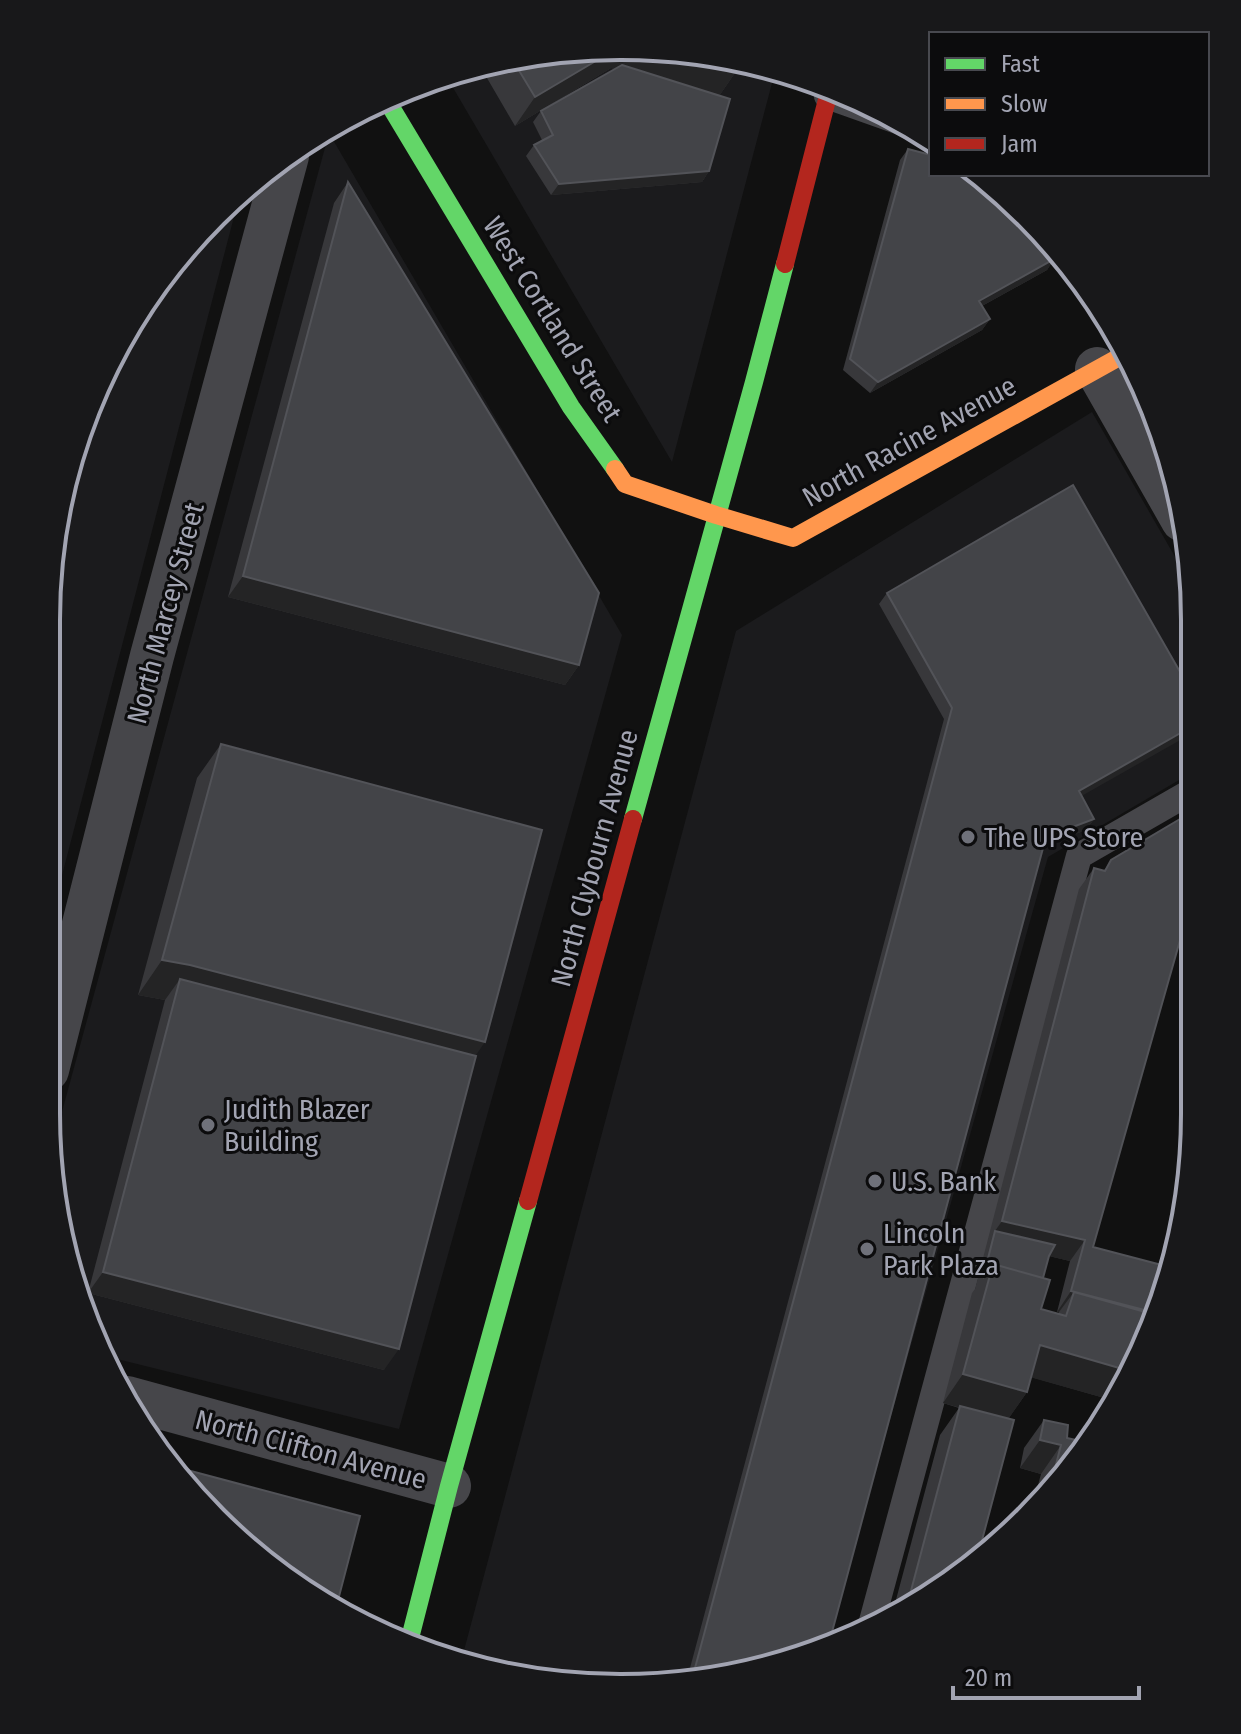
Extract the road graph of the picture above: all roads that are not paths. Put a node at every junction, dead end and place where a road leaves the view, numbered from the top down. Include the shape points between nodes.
1 (826, 100) edge
2 (392, 109) edge
3 (282, 174) edge
4 (1110, 362) edge
5 (1162, 474) edge
6 (716, 515) junction
7 (1181, 797) edge
8 (60, 1019) edge
9 (140, 1401) edge
10 (449, 1486) junction
11 (874, 1613) edge
12 (411, 1633) edge

1 - 6 main road, North Clybourn Avenue
2 - 6 main road, West Cortland Street via 571,407 625,484
3 - 8 street, North Marcey Street
4 - 5 street
4 - 6 main road, North Racine Avenue via 793,538
6 - 10 main road, North Clybourn Avenue
7 - 11 lane via 1079,856
9 - 10 street, North Clifton Avenue
10 - 12 main road, North Clybourn Avenue

